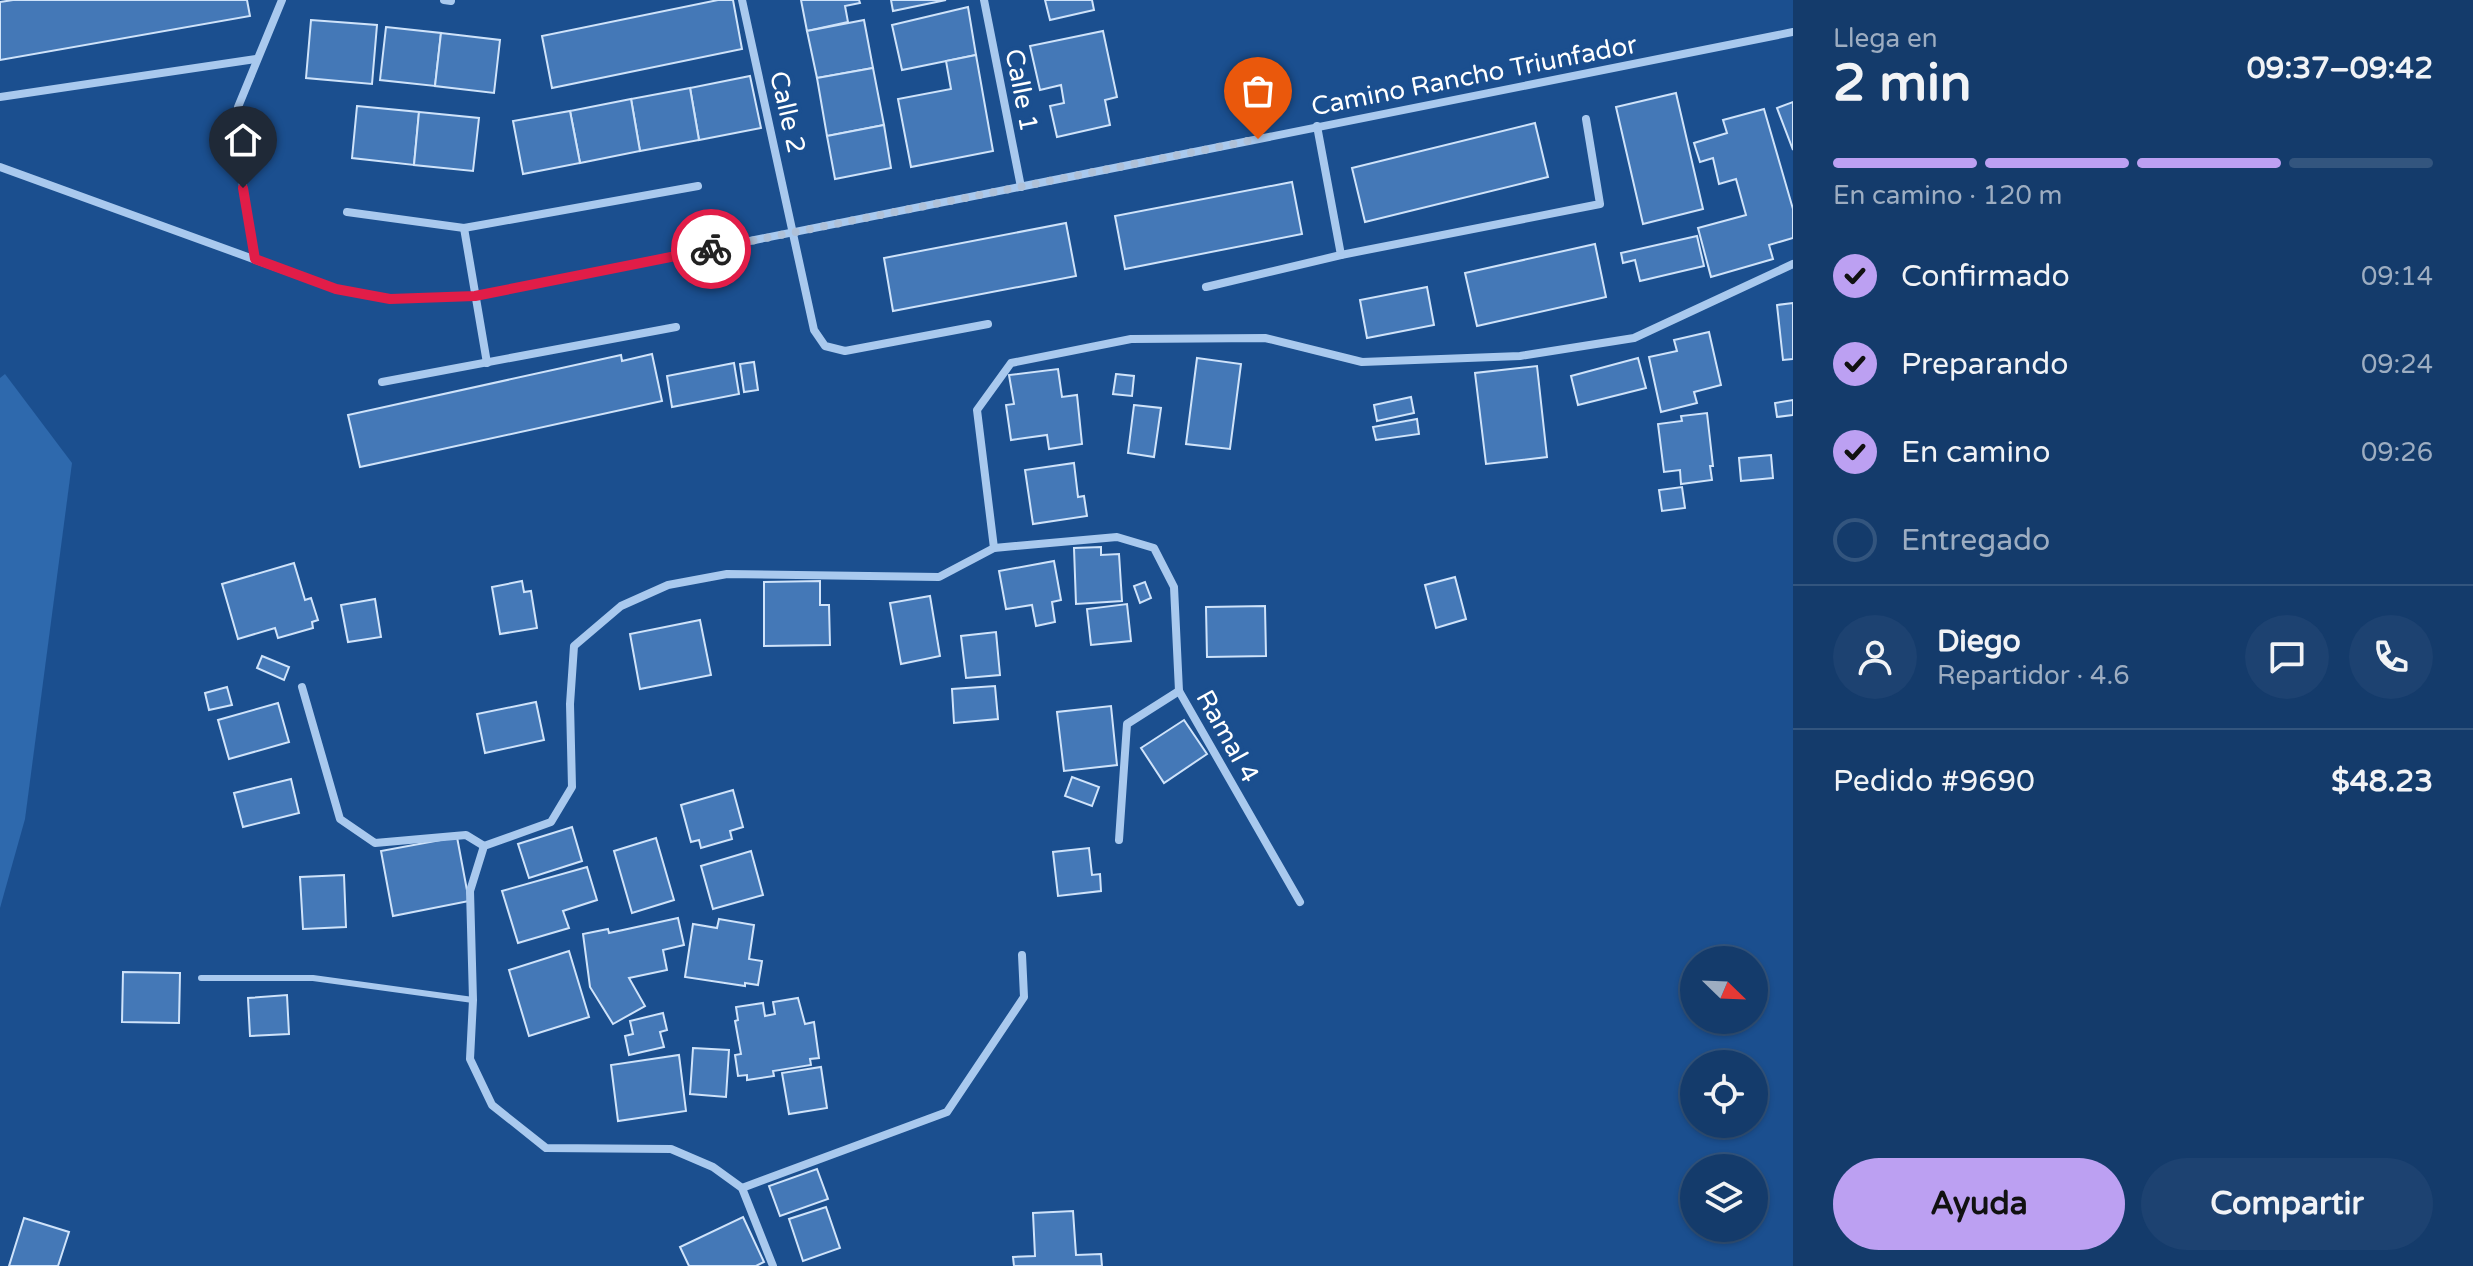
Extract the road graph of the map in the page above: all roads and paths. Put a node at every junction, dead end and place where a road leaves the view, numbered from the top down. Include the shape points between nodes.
1 (282, 0) edge
2 (742, 0) edge
3 (984, 0) edge
4 (1793, 32) edge
5 (256, 59) junction
6 (0, 97) edge
7 (1586, 119) dead end
8 (1317, 126) junction
9 (0, 167) edge
10 (698, 186) dead end
11 (1021, 187) junction
12 (347, 212) dead end
13 (464, 228) junction
14 (794, 233) junction
15 (1341, 255) junction
16 (255, 259) junction
17 (1793, 264) edge
18 (1206, 287) dead end
19 (475, 296) junction
20 (988, 324) dead end
21 (676, 327) dead end
22 (487, 363) junction
23 (382, 382) dead end
24 (994, 548) junction
25 (302, 687) dead end
26 (1179, 691) junction
27 (1119, 840) dead end
28 (484, 846) junction
29 (1300, 902) dead end
30 (1022, 955) dead end
31 (201, 978) dead end
32 (473, 1000) junction
33 (742, 1188) junction
34 (773, 1266) edge

1 - 5 street
2 - 14 street, Calle 2
3 - 11 street, Calle 1
4 - 8 street, Camino Rancho Triunfador
5 - 6 street
5 - 16 street via 238,107 243,188
7 - 15 street via 1600,204
8 - 11 street, Camino Rancho Triunfador
8 - 15 street
9 - 16 street, Camino Rancho Triunfador
10 - 13 street
11 - 14 street, Camino Rancho Triunfador
12 - 13 street
13 - 19 street
14 - 19 street, Camino Rancho Triunfador
14 - 20 street, Calle 2 via 814,330 825,346 845,351
15 - 18 street
16 - 19 street, Camino Rancho Triunfador via 336,289 390,299
17 - 24 street via 1634,338 1520,356 1362,362 1265,338 1131,339 1011,363 977,410
19 - 22 street
21 - 22 street
22 - 23 street
24 - 26 street, Ramal 4 via 1117,537 1154,548 1174,587
24 - 28 street via 939,577 727,574 668,585 621,606 574,646 572,787 551,822
25 - 28 street via 340,819 375,843 466,835
26 - 27 street via 1127,724
26 - 29 street, Ramal 4
28 - 32 street via 470,891
30 - 33 street via 1024,997 947,1112
31 - 32 lane via 313,978
32 - 33 street via 470,1059 486,1093 494,1107 546,1148 671,1149 713,1167
33 - 34 street

